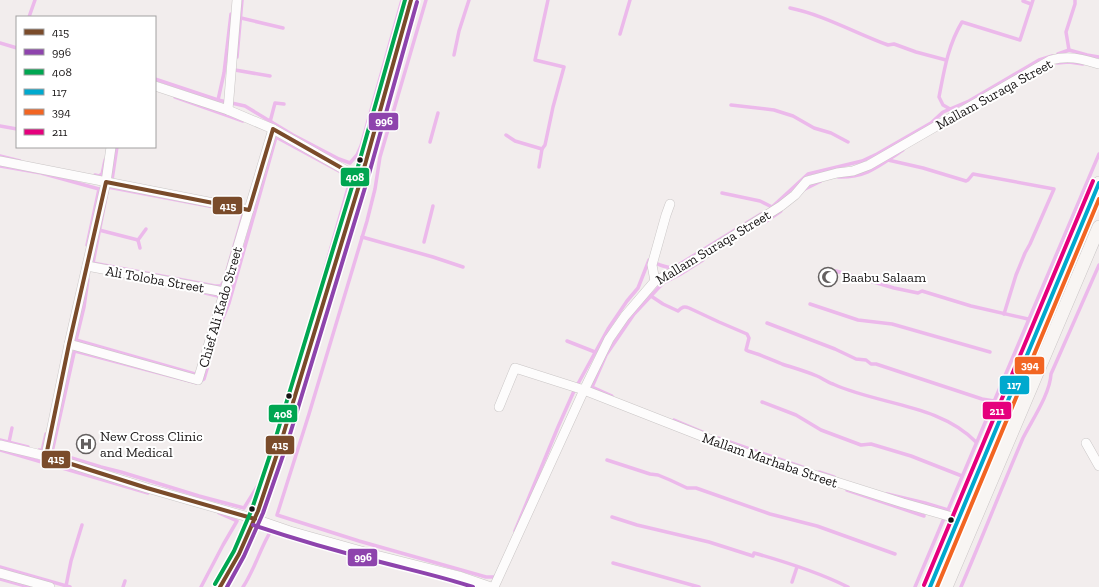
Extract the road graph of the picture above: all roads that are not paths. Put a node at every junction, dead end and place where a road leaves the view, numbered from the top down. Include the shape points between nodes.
1 (237, 0) edge
2 (411, 0) edge
3 (1099, 64) edge
4 (156, 86) edge
5 (228, 110) junction
6 (273, 129) junction
7 (111, 148) edge
8 (0, 161) edge
9 (361, 179) junction
10 (106, 182) junction
11 (1099, 183) edge
12 (670, 204) dead end
13 (249, 210) junction
14 (1099, 227) edge
15 (87, 266) junction
16 (654, 280) junction
17 (224, 292) junction
18 (69, 344) junction
19 (584, 390) junction
20 (499, 407) dead end
21 (1086, 443) dead end
22 (0, 445) edge
23 (46, 456) junction
24 (1099, 466) edge
25 (255, 519) junction
26 (958, 519) junction
27 (0, 573) edge
28 (50, 587) edge
29 (220, 587) edge
30 (491, 587) edge
31 (494, 587) edge
32 (930, 587) edge
33 (946, 587) edge

1 - 5 street
2 - 9 street
3 - 16 street, Mallam Suraqa Street via 1074,57 1051,60 869,165 807,181 781,206 689,264
4 - 5 street
5 - 6 street
6 - 9 street
6 - 13 street, Chief Ali Kado Street
7 - 10 street
8 - 10 street
9 - 25 street
10 - 13 street
10 - 15 street
11 - 26 main road
12 - 16 street via 652,265
13 - 17 street, Chief Ali Kado Street
14 - 33 main road
15 - 17 street, Ali Toloba Street
15 - 18 street
16 - 19 street, Mallam Suraqa Street via 609,339
17 - 18 street, Chief Ali Kado Street via 198,380
18 - 23 street
19 - 20 street, Mallam Marhaba Street via 515,368
19 - 26 street, Mallam Marhaba Street via 745,453
19 - 31 street, Mallam Suraqa Street
21 - 24 street
22 - 23 street
23 - 25 street
25 - 29 street
25 - 30 street
26 - 32 main road
27 - 28 street

